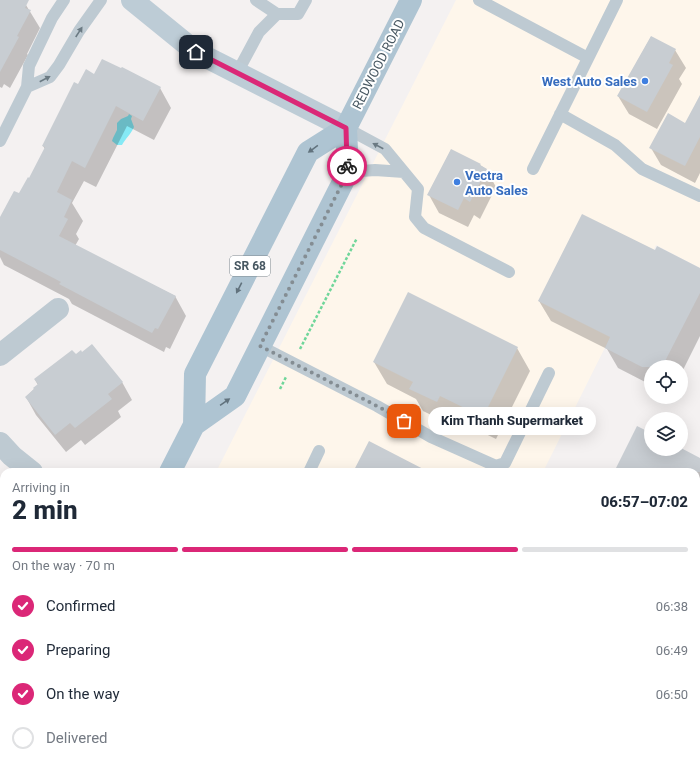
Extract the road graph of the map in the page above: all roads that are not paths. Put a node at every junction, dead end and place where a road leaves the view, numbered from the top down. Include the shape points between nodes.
1 (64, 0) edge
2 (101, 0) edge
3 (132, 0) edge
4 (256, 0) edge
5 (306, 0) edge
6 (411, 0) edge
7 (479, 0) edge
8 (617, 0) edge
9 (277, 14) junction
10 (588, 58) junction
11 (237, 73) junction
12 (27, 87) junction
13 (560, 114) junction
14 (5, 118) edge
15 (346, 128) junction
16 (0, 141) edge
17 (533, 169) dead end
18 (348, 172) junction
19 (404, 172) junction
20 (700, 196) edge
21 (508, 272) dead end
22 (58, 310) dead end
23 (260, 346) junction
24 (0, 355) edge
25 (549, 373) dead end
26 (194, 425) junction
27 (0, 443) edge
28 (319, 451) dead end
29 (27, 468) edge
30 (172, 468) edge
31 (311, 468) edge

1 - 12 lane via 52,18 29,66
12 -> 2 lane via 50,77
3 - 11 street via 196,52
4 - 9 lane
5 - 9 lane via 298,14
6 - 15 main road, REDWOOD ROAD / SR 68
7 - 10 lane
8 - 10 lane
9 - 11 lane via 259,32
10 - 13 lane
11 - 15 street
12 - 14 lane
13 - 17 lane
13 - 20 lane via 615,144 642,169
14 - 16 lane
15 - 18 main road, REDWOOD ROAD / SR 68
19 -> 15 lane via 386,150
15 -> 26 main road, REDWOOD ROAD / SR 68 via 308,152 196,374
18 - 19 lane
18 - 23 main road, REDWOOD ROAD / SR 68
19 - 21 lane via 418,189 414,217 424,228
22 - 24 street
23 - 25 lane via 432,437 496,466 505,463
26 -> 23 main road, REDWOOD ROAD / SR 68 via 235,396
26 - 30 main road, REDWOOD ROAD / SR 68
27 - 29 street
28 - 31 lane

